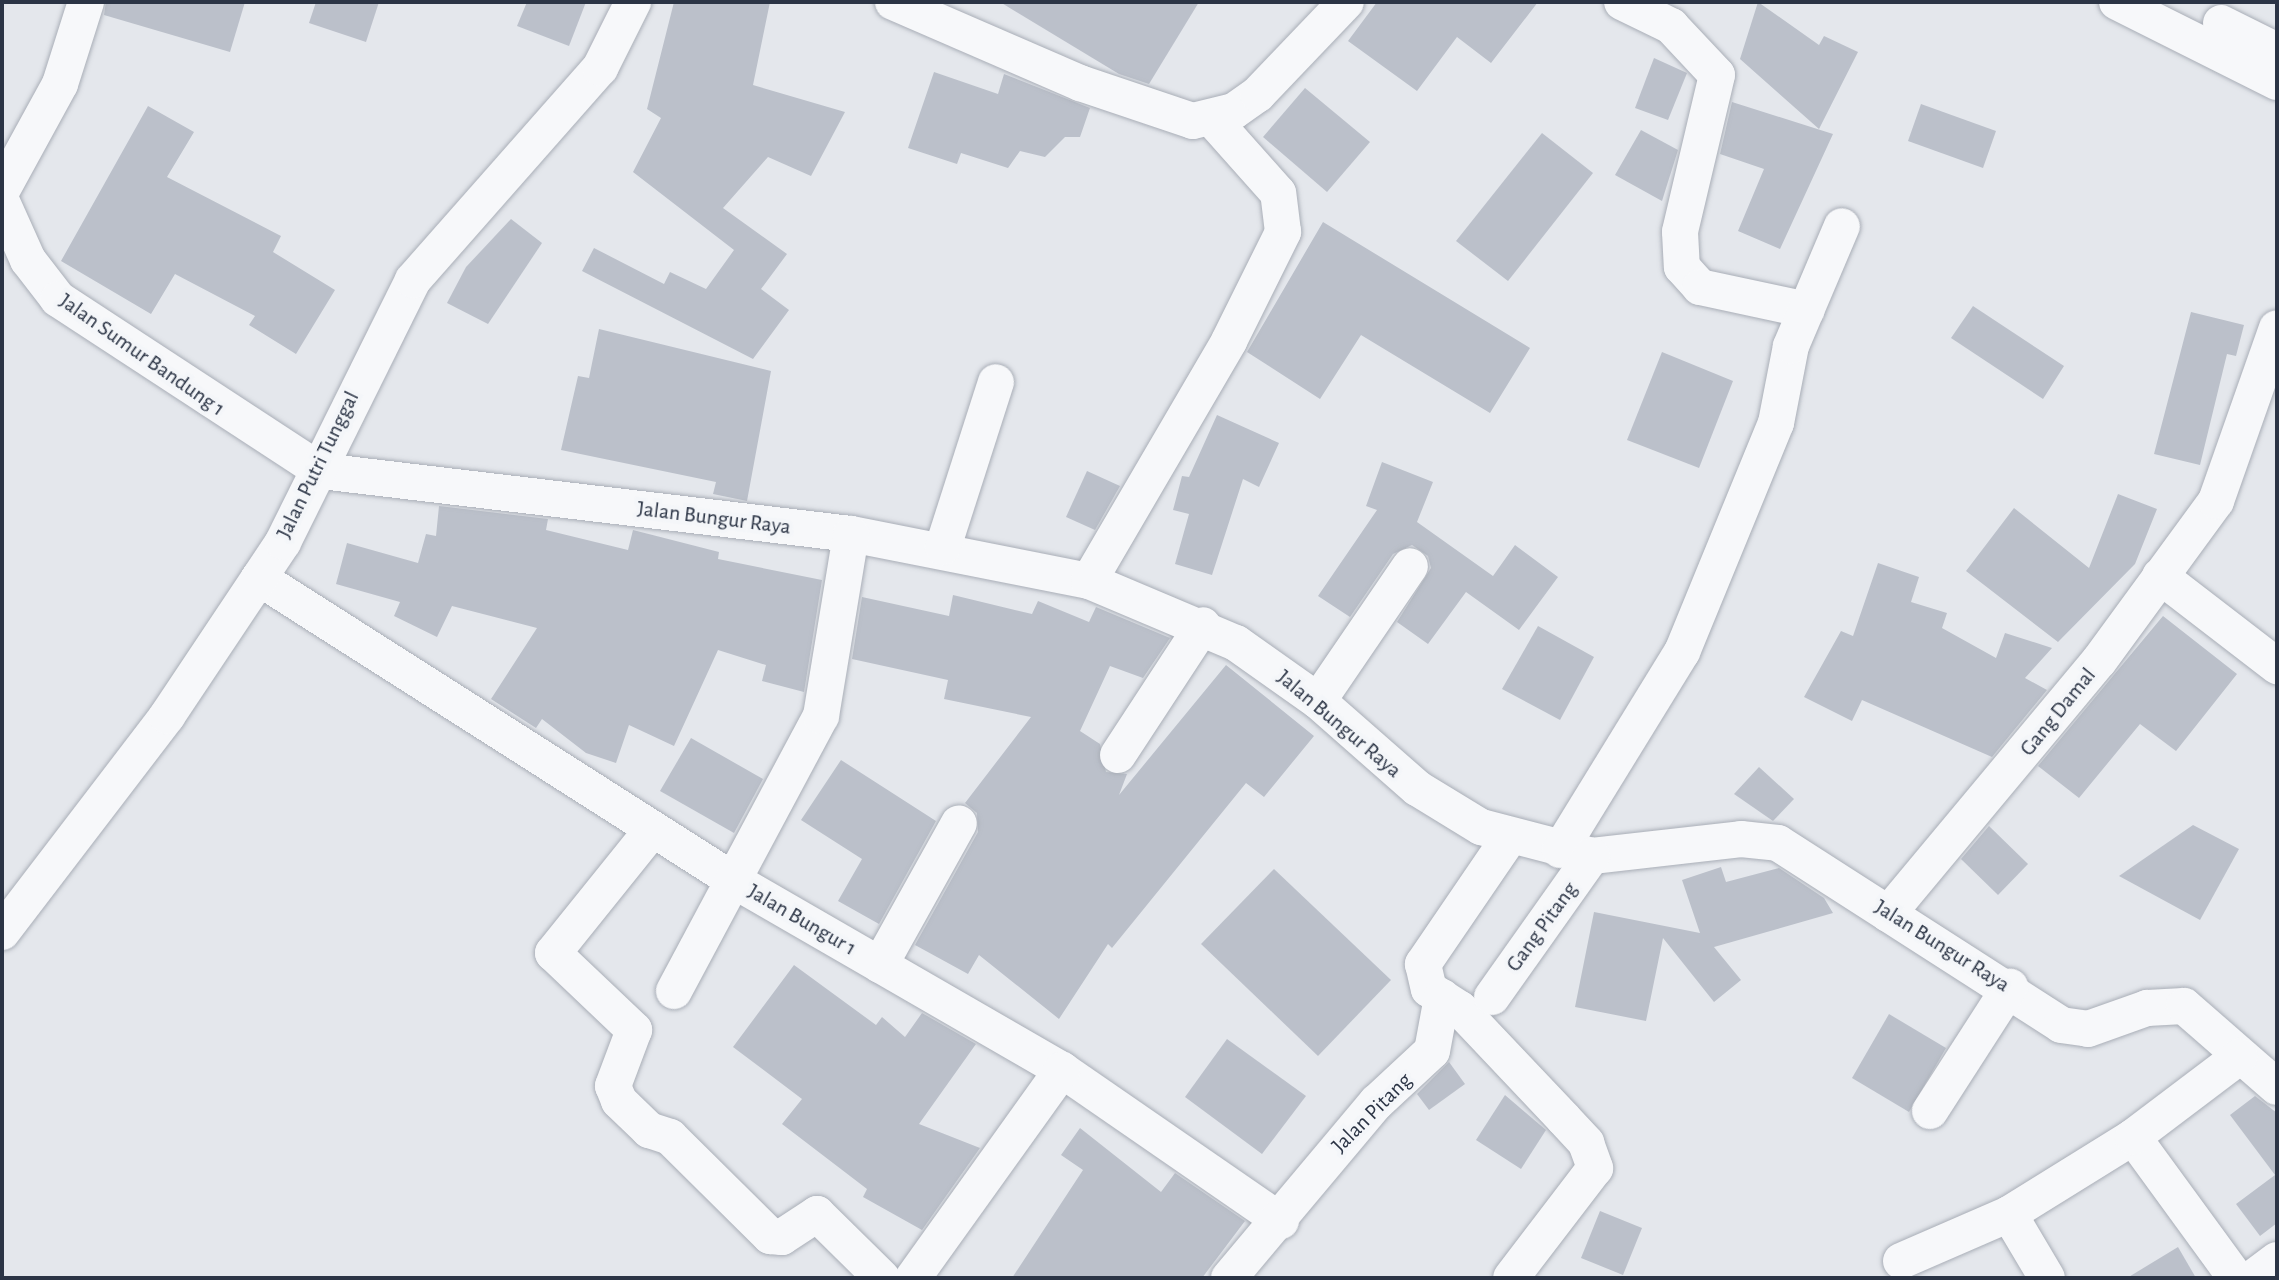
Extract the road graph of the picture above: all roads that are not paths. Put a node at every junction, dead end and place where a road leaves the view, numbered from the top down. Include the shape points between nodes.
1 (86, 2) edge
2 (633, 2) edge
3 (893, 2) edge
4 (1346, 2) edge
5 (1622, 2) edge
6 (2117, 2) edge
7 (2219, 25) edge
8 (2277, 51) edge
9 (2277, 82) edge
10 (1212, 119) junction
11 (2, 190) edge
12 (2, 202) edge
13 (1842, 226) dead end
14 (1807, 310) junction
15 (2277, 328) edge
16 (996, 382) dead end
17 (321, 471) junction
18 (851, 534) junction
19 (943, 547) junction
20 (1410, 566) dead end
21 (2160, 576) junction
22 (259, 578) junction
23 (1089, 581) junction
24 (1203, 625) junction
25 (2277, 666) edge
26 (1318, 701) junction
27 (1118, 755) dead end
28 (964, 827) dead end
29 (652, 830) junction
30 (1509, 838) junction
31 (1576, 853) junction
32 (733, 880) junction
33 (1888, 914) junction
34 (2, 932) edge
35 (887, 969) junction
36 (2010, 987) junction
37 (674, 991) dead end
38 (1442, 997) junction
39 (1492, 997) dead end
40 (2240, 1056) junction
41 (1062, 1070) junction
42 (2277, 1087) edge
43 (1930, 1111) dead end
44 (2133, 1137) junction
45 (2009, 1214) junction
46 (1281, 1221) junction
47 (2277, 1260) edge
48 (1901, 1261) dead end
49 (882, 1278) edge
50 (913, 1278) edge
51 (1229, 1278) edge
52 (1511, 1278) edge
53 (2047, 1278) edge
54 (2236, 1278) edge
55 (2253, 1278) edge

1 - 11 street via 60,84
2 - 17 street, Jalan Putri Tunggal via 619,40 585,88 476,202 413,280
3 - 10 street via 1143,108
4 - 10 street via 1267,86
5 - 14 street via 1671,26 1717,75 1680,232 1682,267 1700,287
6 - 7 street
7 - 8 street
7 - 9 street
10 - 23 street via 1278,193 1283,232 1229,341
12 - 17 street, Jalan Sumur Bandung 1 via 28,260 58,299
13 - 14 street, Gang Pitang
14 - 31 street, Gang Pitang via 1791,346 1776,423 1682,652
15 - 21 street, Gang Damal via 2216,501
16 - 19 street
17 - 18 street, Jalan Bungur Raya
17 - 22 street, Jalan Putri Tunggal
18 - 19 street, Jalan Bungur Raya
18 - 32 street via 829,695
19 - 23 street, Jalan Bungur Raya
20 - 26 street
21 - 25 street
21 - 33 street, Gang Damal via 1959,836
22 - 29 street, Jalan Bungur 1
22 - 34 street, Jalan Putri Tunggal via 167,716 71,832
23 - 24 street, Jalan Bungur Raya
24 - 26 street, Jalan Bungur Raya
24 - 27 street
26 - 30 street, Jalan Bungur Raya via 1439,805
28 - 35 street
29 - 32 street, Jalan Bungur 1
29 - 49 street via 553,953 634,1030 613,1086 619,1101 649,1130 670,1137 770,1236 817,1214
30 - 31 street, Jalan Bungur Raya
30 - 38 street via 1426,951 1424,977
31 - 33 street, Jalan Bungur Raya via 1758,839 1790,850
31 - 39 street, Gang Pitang
32 - 35 street, Jalan Bungur 1
32 - 37 street
33 - 36 street, Jalan Bungur Raya
35 - 41 street, Jalan Bungur 1
36 - 40 street, Jalan Bungur Raya via 2073,1029 2147,1008 2184,1006
36 - 43 street
38 - 46 street, Jalan Pitang via 1432,1051 1357,1125
38 - 52 street via 1586,1143 1595,1168
40 - 42 street, Jalan Bungur Raya
40 - 44 street
41 - 46 street, Jalan Bungur 1
41 - 50 street
44 - 45 street
44 - 54 street
45 - 48 street
45 - 53 street
46 - 51 street
47 - 55 street

